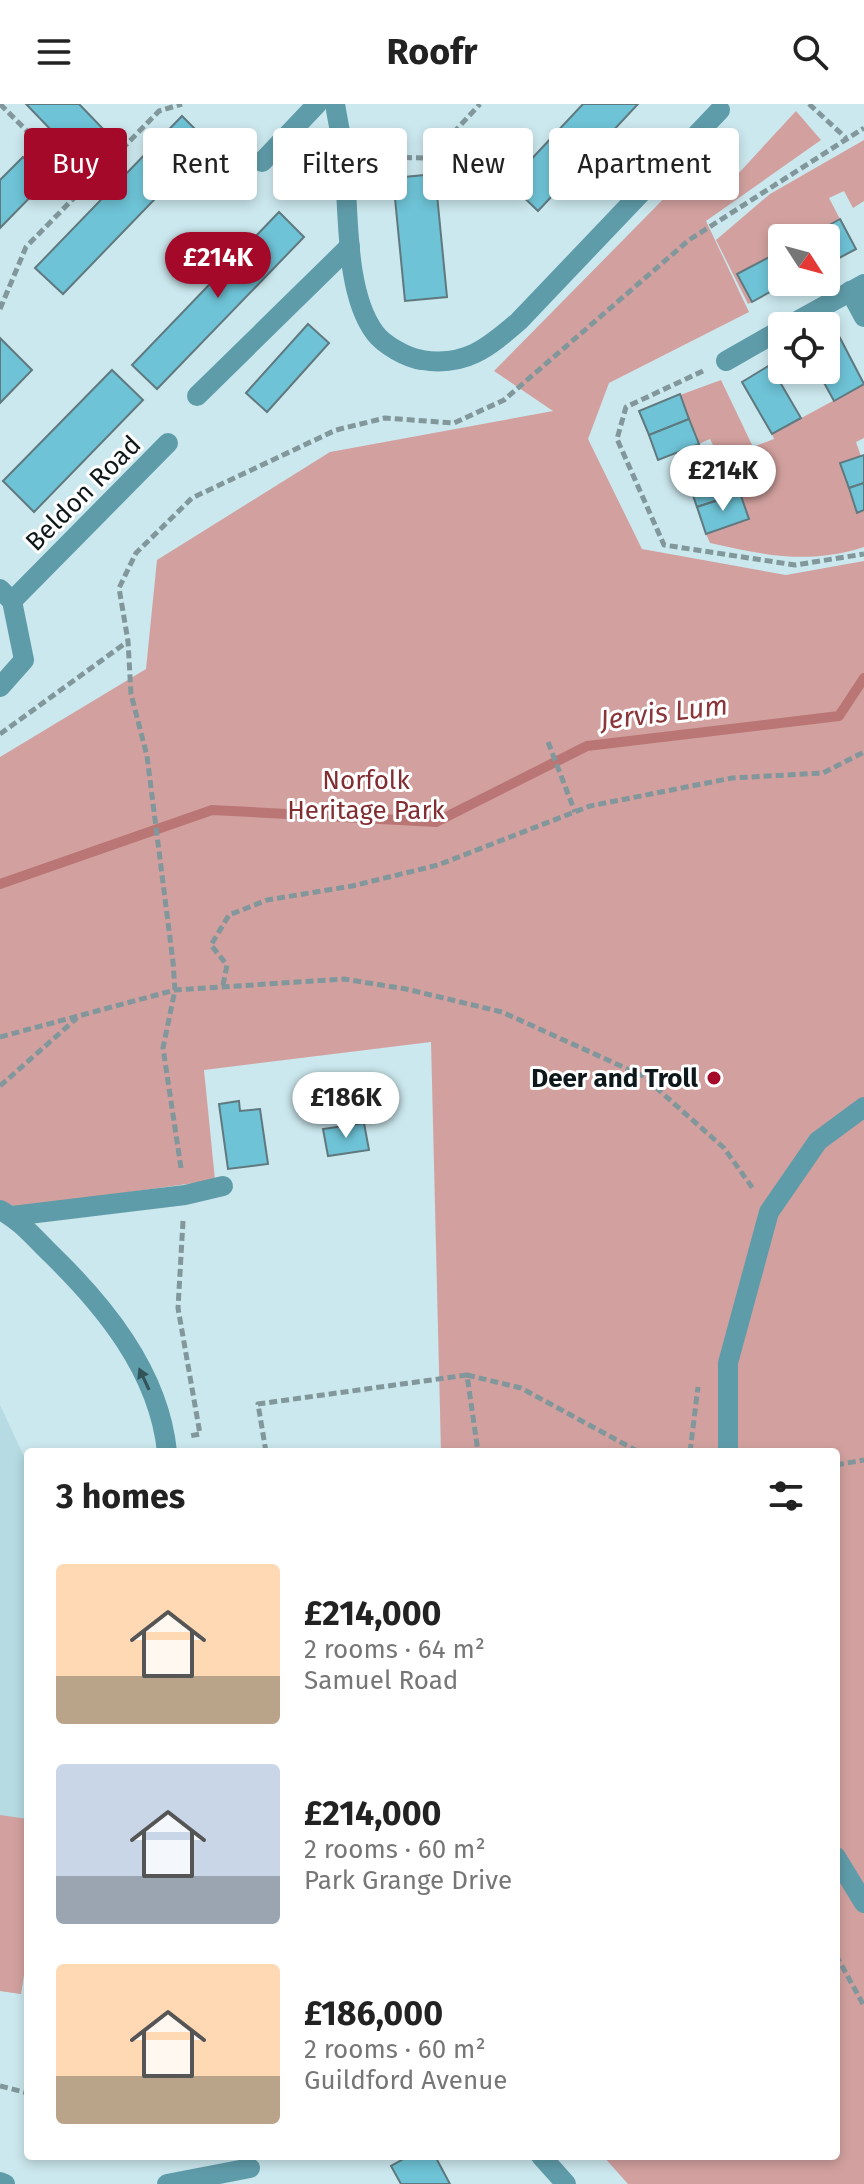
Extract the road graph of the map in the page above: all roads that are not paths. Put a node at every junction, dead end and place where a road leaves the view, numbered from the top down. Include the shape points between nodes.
1 (317, 104) edge
2 (335, 104) edge
3 (720, 110) dead end
4 (262, 162) dead end
5 (350, 246) junction
6 (857, 288) edge
7 (813, 312) edge
8 (864, 317) edge
9 (768, 337) edge
10 (726, 361) road end
11 (197, 396) dead end
12 (168, 443) dead end
13 (6, 595) edge
14 (0, 687) edge
15 (864, 1107) edge
16 (223, 1186) dead end
17 (6, 1213) edge
18 (167, 1448) edge
19 (728, 1448) edge
20 (840, 1864) edge
21 (864, 1903) edge
22 (545, 2160) edge
23 (251, 2169) edge
24 (167, 2184) edge
25 (566, 2184) edge

1 - 4 street
2 - 5 street
3 - 5 street via 519,321 492,344 448,364 410,359 375,333 360,300
5 - 11 street
6 - 7 street
6 - 8 street
9 - 10 street
12 - 13 street, Beldon Road
13 - 14 street via 24,660
15 - 19 street via 818,1141 769,1212 728,1363
16 - 17 street via 185,1195
18 -> 17 street via 164,1423 123,1334 66,1268
20 - 21 street
22 - 25 street
23 - 24 street

